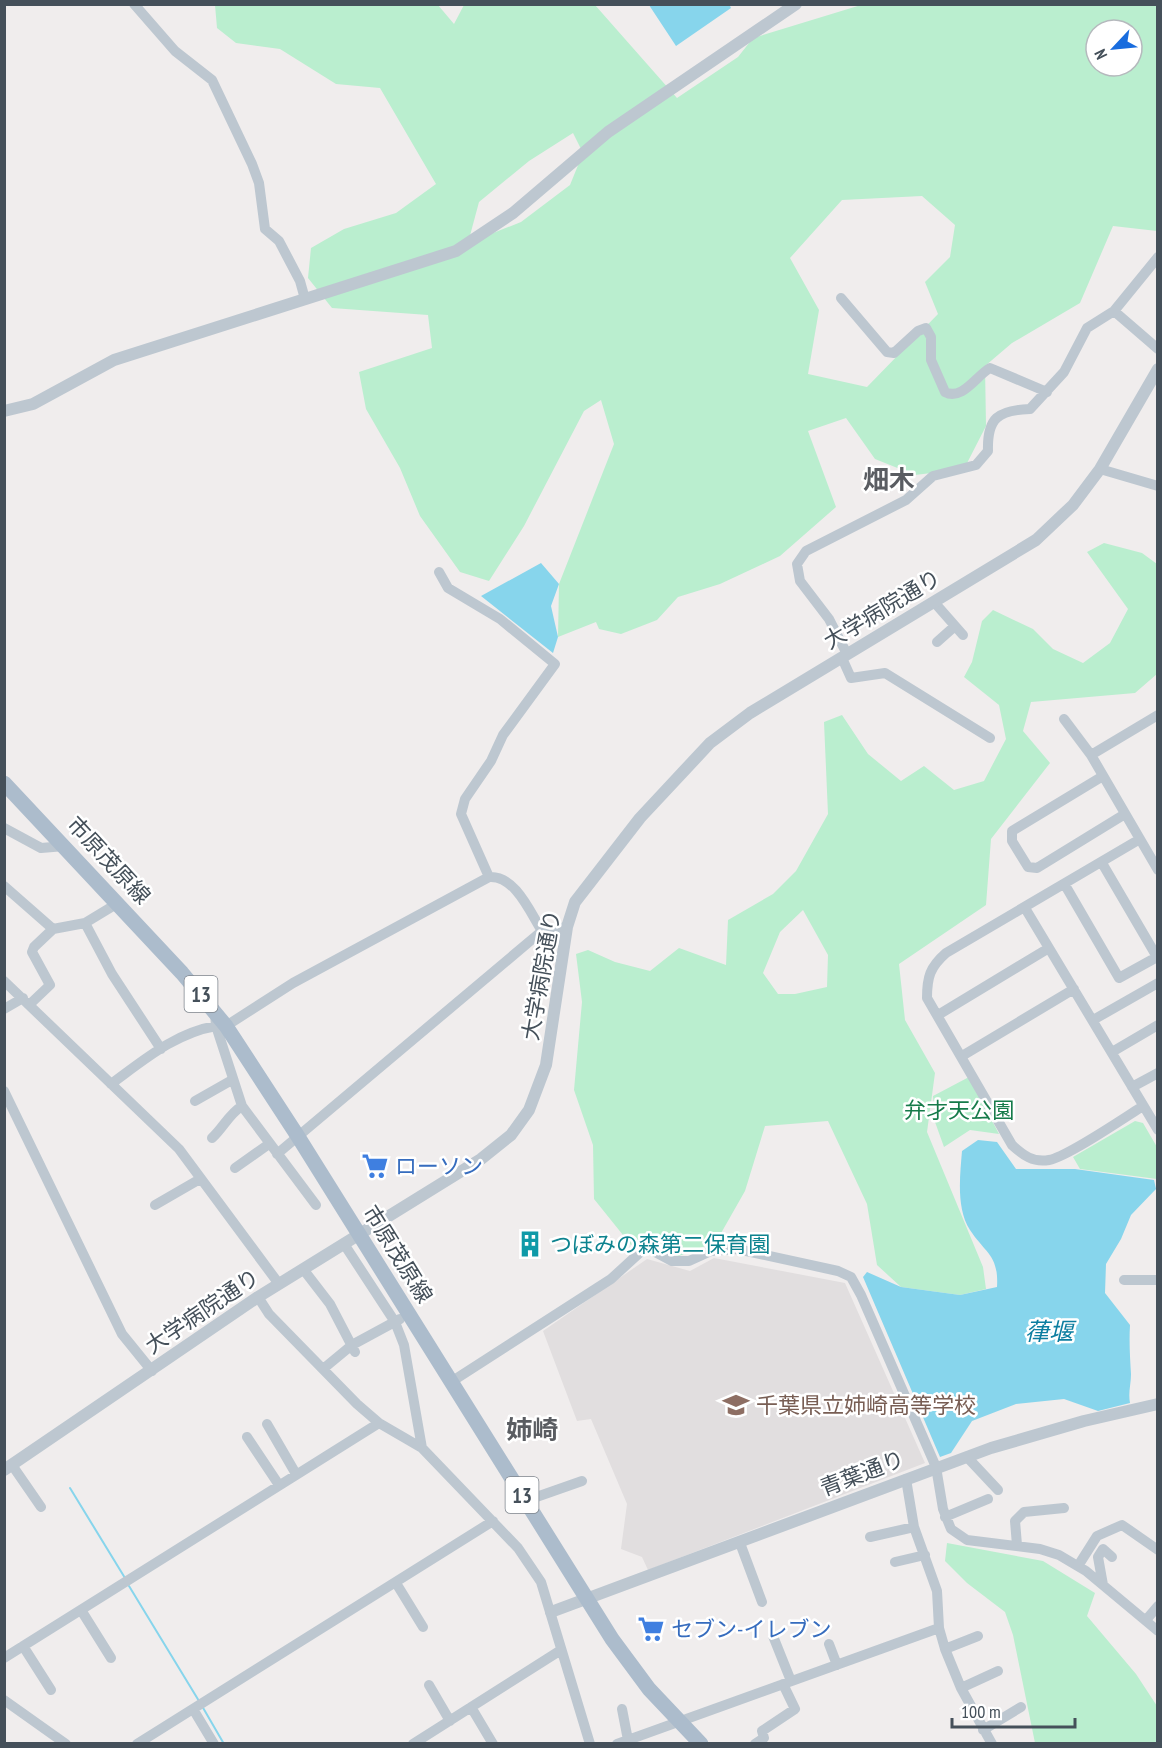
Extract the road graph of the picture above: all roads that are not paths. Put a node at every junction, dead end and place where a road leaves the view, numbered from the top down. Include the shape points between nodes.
1 (134, 4) edge
2 (796, 4) edge
3 (1158, 257) edge
4 (841, 298) dead end
5 (305, 300) junction
6 (1114, 310) junction
7 (1158, 349) edge
8 (1158, 369) edge
9 (1047, 392) junction
10 (4, 411) edge
11 (1100, 469) junction
12 (1158, 486) edge
13 (439, 572) dead end
14 (934, 602) junction
15 (955, 626) junction
16 (963, 635) dead end
17 (937, 642) dead end
18 (845, 656) junction
19 (1158, 715) edge
20 (1064, 719) dead end
21 (990, 738) dead end
22 (1091, 755) junction
23 (1103, 776) junction
24 (4, 783) edge
25 (1125, 814) junction
26 (4, 828) edge
27 (1140, 840) junction
28 (65, 846) junction
29 (1102, 863) junction
30 (1158, 870) edge
31 (489, 877) junction
32 (1065, 885) junction
33 (6, 889) edge
34 (118, 903) junction
35 (1025, 908) junction
36 (85, 923) junction
37 (567, 927) junction
38 (53, 929) junction
39 (542, 931) junction
40 (1049, 948) junction
41 (4, 981) edge
42 (1158, 983) edge
43 (1074, 989) junction
44 (26, 1002) junction
45 (4, 1009) edge
46 (938, 1015) junction
47 (1093, 1020) junction
48 (219, 1021) junction
49 (1158, 1025) edge
50 (160, 1048) junction
51 (1112, 1052) junction
52 (962, 1056) junction
53 (1158, 1073) edge
54 (232, 1080) junction
55 (111, 1084) junction
56 (1132, 1087) junction
57 (4, 1091) edge
58 (195, 1101) dead end
59 (242, 1106) junction
60 (1143, 1106) junction
61 (1158, 1130) edge
62 (297, 1135) junction
63 (212, 1138) dead end
64 (269, 1144) junction
65 (277, 1154) junction
66 (235, 1168) dead end
67 (200, 1179) junction
68 (155, 1205) dead end
69 (316, 1205) dead end
70 (359, 1234) junction
71 (344, 1244) junction
72 (303, 1269) junction
73 (1158, 1280) edge
74 (1124, 1281) dead end
75 (279, 1284) junction
76 (258, 1298) junction
77 (409, 1315) junction
78 (394, 1322) junction
79 (353, 1348) junction
80 (322, 1369) junction
81 (152, 1371) junction
82 (451, 1382) junction
83 (1158, 1404) edge
84 (267, 1424) dead end
85 (379, 1424) junction
86 (247, 1437) dead end
87 (422, 1448) junction
88 (966, 1457) junction
89 (8, 1467) edge
90 (936, 1467) junction
91 (296, 1474) junction
92 (906, 1479) junction
93 (582, 1481) dead end
94 (279, 1485) junction
95 (998, 1490) dead end
96 (988, 1499) dead end
97 (525, 1501) junction
98 (41, 1508) dead end
99 (1064, 1508) dead end
100 (945, 1517) junction
101 (493, 1521) junction
102 (914, 1527) junction
103 (870, 1537) dead end
104 (740, 1543) junction
105 (1017, 1545) junction
106 (1158, 1550) edge
107 (925, 1555) junction
108 (1112, 1557) dead end
109 (895, 1562) dead end
110 (1078, 1566) junction
111 (396, 1583) junction
112 (1103, 1585) junction
113 (588, 1600) junction
114 (762, 1602) dead end
115 (1158, 1606) edge
116 (81, 1610) junction
117 (551, 1612) junction
118 (1146, 1620) junction
119 (423, 1627) dead end
120 (939, 1628) junction
121 (1158, 1631) edge
122 (773, 1636) dead end
123 (978, 1636) dead end
124 (829, 1644) dead end
125 (23, 1646) junction
126 (945, 1649) junction
127 (561, 1650) junction
128 (4, 1658) edge
129 (111, 1658) dead end
130 (837, 1665) junction
131 (998, 1671) dead end
132 (787, 1683) junction
133 (429, 1685) dead end
134 (961, 1688) junction
135 (51, 1690) dead end
136 (4, 1700) edge
137 (471, 1707) junction
138 (1020, 1707) dead end
139 (193, 1709) junction
140 (622, 1709) dead end
141 (450, 1721) junction
142 (678, 1722) junction
143 (983, 1730) junction
144 (623, 1742) edge
145 (66, 1743) edge
146 (137, 1743) edge
147 (214, 1743) edge
148 (413, 1743) edge
149 (494, 1743) edge
150 (590, 1743) edge
151 (701, 1743) edge
152 (755, 1743) edge
153 (992, 1743) edge

1 - 5 street via 175,51 212,80 259,183 265,229 279,241 300,281
2 - 5 street via 608,132 488,233 456,251
3 - 6 street
4 - 9 street via 887,352 894,353 926,328 931,337 931,360 945,392 951,395 961,393 977,375 990,368
5 - 10 street via 114,360 33,404
6 - 7 street
6 - 9 street via 1087,328 1064,372
8 - 11 street, 大学病院通り
9 - 18 street via 1030,408 1015,409 994,419 988,430 988,451 976,465 933,476 906,500 806,551 797,570 800,581 829,619
11 - 12 street
11 - 14 street, 大学病院通り via 1072,505 1036,540
13 - 31 street via 456,595 500,619 555,664 503,735 465,799 461,813
14 - 15 street
14 - 18 street, 大学病院通り
15 - 16 street
15 - 17 street
18 - 21 street via 851,678 885,673
18 - 37 street, 大学病院通り via 750,713 710,743 640,818 587,883 575,902
19 - 22 street
20 - 22 street
22 - 23 street
23 - 25 street
23 - 25 street via 1012,831 1012,840 1028,867 1036,868
24 - 28 main road, 市原茂原線 / 13
25 - 27 street
26 - 28 street via 41,848
27 - 29 street
27 - 30 street
28 - 34 main road, 市原茂原線 / 13
29 - 32 street
29 - 32 street via 1157,957 1119,978
31 - 39 street via 497,877 515,889
31 - 48 street
32 - 35 street
33 - 38 street
34 - 36 street
34 - 48 main road, 市原茂原線 / 13
35 - 40 street
35 - 46 street via 946,953 933,965 927,978 927,998
36 - 38 street
36 - 50 street via 112,974
37 - 39 street
37 - 70 street, 大学病院通り via 546,1065 529,1110 511,1136 482,1159
38 - 44 street via 32,952 50,985
39 - 62 street
40 - 43 street
40 - 46 street
41 - 44 street
42 - 47 street
43 - 47 street
43 - 52 street
44 - 45 street
44 - 55 street
46 - 52 street
47 - 51 street
48 - 50 street
48 - 54 street
48 - 62 main road, 市原茂原線 / 13
49 - 51 street
50 - 55 street
51 - 56 street
52 - 60 street via 1011,1145 1023,1156 1037,1160 1056,1158
53 - 56 street
54 - 58 street
54 - 59 street
55 - 67 street via 179,1149
56 - 60 street
57 - 81 street via 122,1334
59 - 63 street
59 - 64 street
60 - 61 street
62 - 65 street
62 - 70 main road, 市原茂原線 / 13
64 - 65 street
64 - 66 street
65 - 69 street
67 - 68 street
67 - 75 street
70 - 71 street, 大学病院通り
70 - 77 main road, 市原茂原線 / 13
71 - 72 street, 大学病院通り
71 - 78 street
72 - 75 street, 大学病院通り
72 - 79 street via 330,1304
73 - 74 street
75 - 76 street, 大学病院通り
76 - 80 street
76 - 81 street, 大学病院通り
77 - 78 street
77 - 82 main road, 市原茂原線 / 13
78 - 79 street
78 - 87 street via 404,1345
79 - 80 street
80 - 85 street
81 - 89 street, 大学病院通り
82 - 90 street via 611,1279 646,1248 672,1260 689,1261 711,1251 737,1249 838,1270 851,1277
82 - 97 main road, 市原茂原線 / 13
83 - 88 street, 青葉通り via 1084,1420
84 - 91 street
85 - 87 street
85 - 91 street
86 - 94 street
87 - 101 street
88 - 90 street, 青葉通り
88 - 95 street
89 - 98 street
90 - 92 street, 青葉通り
90 - 100 street
91 - 94 street
92 - 102 street
92 - 104 street, 青葉通り
93 - 97 street
94 - 116 street
96 - 100 street
97 - 113 main road, 市原茂原線 / 13
99 - 105 street via 1024,1512 1015,1521
100 - 105 street via 951,1529 966,1540
101 - 111 street
101 - 117 street via 541,1582
102 - 103 street
102 - 107 street
104 - 113 street, 青葉通り
104 - 114 street
105 - 110 street via 1059,1555
106 - 110 street via 1122,1525 1097,1536
107 - 109 street
107 - 120 street via 937,1591
108 - 112 street via 1103,1549 1098,1557
110 - 112 street
111 - 119 street
111 - 139 street
112 - 118 street
113 - 117 street, 青葉通り
113 - 142 main road, 市原茂原線 / 13 via 623,1656
115 - 118 street
116 - 125 street
116 - 129 street
117 - 127 street
118 - 121 street
120 - 126 street
120 - 130 street
122 - 132 street
123 - 126 street
124 - 130 street
125 - 128 street
125 - 135 street
126 - 134 street
127 - 137 street
127 - 150 street
130 - 132 street
131 - 134 street
132 - 142 street
132 - 152 street via 795,1709 762,1731 764,1738
133 - 141 street
134 - 143 street
136 - 145 street
137 - 141 street
137 - 149 street
138 - 143 street
139 - 146 street
139 - 147 street
140 - 144 street
141 - 148 street
142 - 144 street
142 - 151 main road, 市原茂原線 / 13
143 - 153 street

